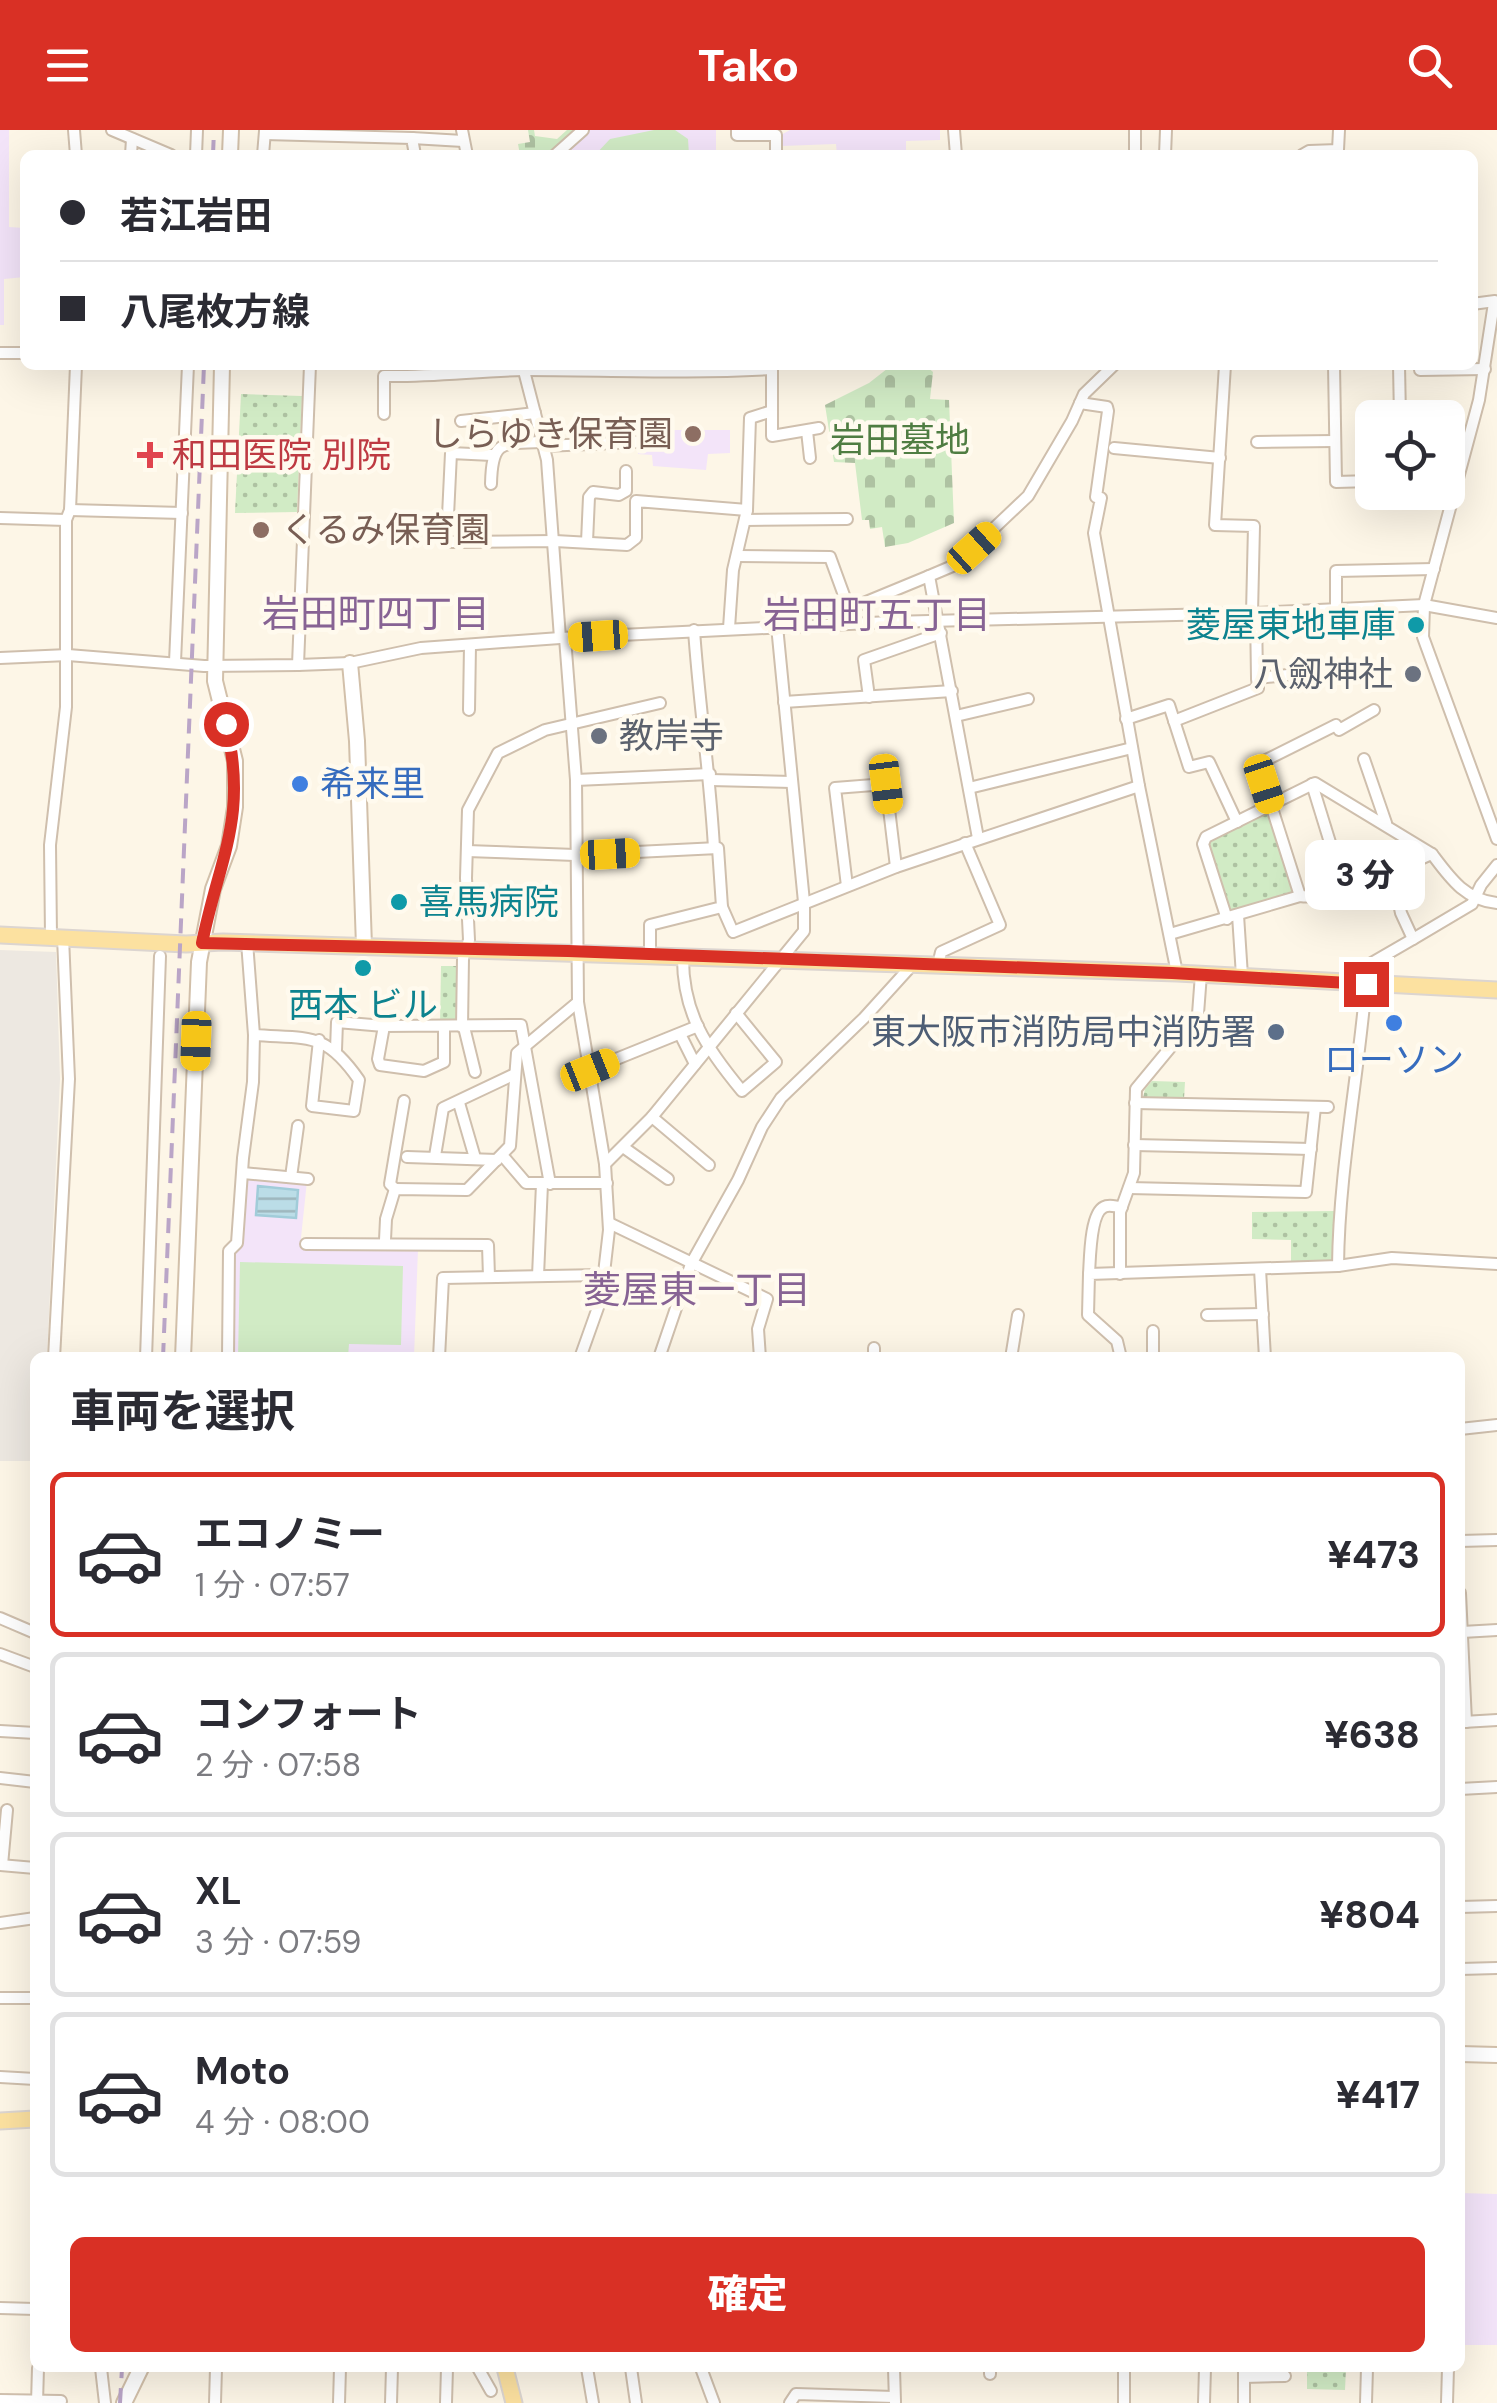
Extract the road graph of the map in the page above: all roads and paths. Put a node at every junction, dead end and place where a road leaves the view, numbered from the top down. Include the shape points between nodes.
1 (112, 130) edge
2 (583, 130) edge
3 (737, 130) edge
4 (265, 132) edge
5 (779, 133) edge
6 (415, 136) edge
7 (462, 136) edge
8 (132, 139) junction
9 (131, 150) edge
10 (159, 150) edge
11 (561, 150) edge
12 (1495, 301) edge
13 (1478, 369) edge
14 (1485, 369) junction
15 (76, 370) edge
16 (188, 370) edge
17 (222, 370) edge
18 (310, 370) edge
19 (484, 370) edge
20 (524, 370) edge
21 (772, 370) edge
22 (1109, 370) edge
23 (1225, 370) edge
24 (1334, 370) edge
25 (1399, 370) edge
26 (1400, 400) edge
27 (1080, 403) junction
28 (535, 412) junction
29 (772, 412) junction
30 (384, 414) dead end
31 (462, 421) dead end
32 (1335, 441) junction
33 (635, 442) dead end
34 (1258, 442) dead end
35 (543, 444) junction
36 (1114, 448) dead end
37 (492, 455) junction
38 (810, 458) dead end
39 (1220, 458) junction
40 (626, 471) dead end
41 (1355, 481) edge
42 (491, 484) dead end
43 (182, 513) junction
44 (68, 515) junction
45 (746, 515) junction
46 (448, 516) dead end
47 (0, 518) edge
48 (846, 519) dead end
49 (555, 541) junction
50 (452, 542) dead end
51 (587, 542) junction
52 (738, 556) junction
53 (1434, 569) junction
54 (929, 576) junction
55 (1424, 605) junction
56 (849, 609) junction
57 (1336, 610) junction
58 (1254, 613) junction
59 (1107, 616) junction
60 (1497, 618) edge
61 (832, 624) junction
62 (777, 626) junction
63 (940, 627) junction
64 (729, 628) junction
65 (694, 630) junction
66 (563, 638) junction
67 (470, 645) junction
68 (68, 655) junction
69 (0, 658) edge
70 (175, 662) junction
71 (350, 663) junction
72 (298, 665) junction
73 (214, 666) junction
74 (1308, 672) dead end
75 (1258, 678) junction
76 (952, 691) junction
77 (868, 696) junction
78 (1028, 699) dead end
79 (660, 702) dead end
80 (784, 702) junction
81 (469, 710) dead end
82 (1374, 710) dead end
83 (956, 716) junction
84 (1126, 719) junction
85 (1174, 720) junction
86 (572, 721) junction
87 (1132, 748) junction
88 (1364, 758) dead end
89 (710, 777) junction
90 (576, 780) junction
91 (792, 782) junction
92 (1312, 784) junction
93 (1139, 786) junction
94 (969, 788) junction
95 (1271, 803) junction
96 (1237, 822) junction
97 (1386, 824) junction
98 (978, 838) junction
99 (1497, 839) edge
100 (965, 843) junction
101 (714, 848) junction
102 (467, 852) junction
103 (1432, 854) junction
104 (575, 855) junction
105 (1497, 866) edge
106 (896, 867) junction
107 (1392, 871) junction
108 (847, 886) junction
109 (1344, 888) junction
110 (1300, 896) junction
111 (1475, 897) junction
112 (804, 902) junction
113 (1497, 903) edge
114 (722, 908) junction
115 (1232, 917) junction
116 (1170, 934) junction
117 (0, 935) edge
118 (57, 937) junction
119 (1413, 939) junction
120 (247, 942) junction
121 (202, 943) junction
122 (364, 946) junction
123 (466, 949) junction
124 (577, 951) junction
125 (650, 954) junction
126 (160, 956) dead end
127 (683, 956) junction
128 (783, 959) junction
129 (913, 964) junction
130 (938, 964) junction
131 (1178, 973) junction
132 (1200, 974) junction
133 (1242, 976) junction
134 (1358, 984) junction
135 (1497, 990) edge
136 (578, 1002) junction
137 (736, 1013) junction
138 (384, 1026) junction
139 (444, 1026) junction
140 (463, 1026) junction
141 (698, 1026) junction
142 (254, 1034) junction
143 (680, 1034) junction
144 (320, 1040) junction
145 (526, 1044) junction
146 (707, 1049) junction
147 (336, 1050) junction
148 (695, 1064) junction
149 (590, 1070) junction
150 (475, 1072) dead end
151 (515, 1074) junction
152 (404, 1101) dead end
153 (458, 1102) junction
154 (1135, 1103) junction
155 (652, 1117) junction
156 (298, 1126) dead end
157 (1134, 1145) junction
158 (623, 1147) junction
159 (1310, 1149) junction
160 (435, 1156) junction
161 (407, 1157) dead end
162 (475, 1158) junction
163 (499, 1158) junction
164 (605, 1164) junction
165 (709, 1165) dead end
166 (244, 1173) junction
167 (291, 1177) junction
168 (308, 1179) dead end
169 (668, 1180) dead end
170 (607, 1183) junction
171 (546, 1184) junction
172 (1129, 1188) junction
173 (395, 1189) junction
174 (1122, 1207) junction
175 (609, 1223) junction
176 (385, 1240) dead end
177 (306, 1244) dead end
178 (691, 1264) junction
179 (1497, 1264) edge
180 (1338, 1266) junction
181 (1260, 1269) junction
182 (1089, 1274) junction
183 (1120, 1274) junction
184 (602, 1275) junction
185 (538, 1276) junction
186 (488, 1277) junction
187 (1263, 1314) junction
188 (1018, 1315) dead end
189 (1207, 1315) dead end
190 (1153, 1331) dead end
191 (54, 1352) edge
192 (146, 1352) edge
193 (183, 1352) edge
194 (228, 1352) edge
195 (439, 1352) edge
196 (582, 1352) edge
197 (660, 1352) edge
198 (760, 1352) edge
199 (1012, 1352) edge
200 (1120, 1352) edge
201 (1153, 1352) edge
202 (1265, 1352) edge
203 (1497, 1425) edge
204 (1465, 1428) edge
205 (1497, 1540) edge
206 (1465, 1541) edge
207 (0, 1618) edge
208 (1497, 1630) edge
209 (30, 1631) edge
210 (1465, 1637) edge
211 (0, 1654) edge
212 (30, 1665) edge
213 (1497, 1720) edge
214 (1465, 1722) edge
215 (0, 1731) edge
216 (30, 1732) edge
217 (0, 1778) edge
218 (30, 1781) edge
219 (1497, 1787) edge
220 (1465, 1789) edge
221 (7, 1810) dead end
222 (1, 1865) edge
223 (30, 1868) edge
224 (1497, 1906) edge
225 (1465, 1907) edge
226 (30, 1919) edge
227 (0, 1923) edge
228 (1497, 1968) edge
229 (1465, 1969) edge
230 (0, 1998) edge
231 (30, 1998) edge
232 (1465, 2054) edge
233 (1497, 2055) edge
234 (0, 2077) edge
235 (30, 2080) edge
236 (30, 2119) edge
237 (0, 2121) edge
238 (0, 2308) edge
239 (30, 2309) edge
240 (38, 2372) edge
241 (101, 2372) edge
242 (139, 2372) edge
243 (216, 2372) edge
244 (340, 2372) edge
245 (392, 2372) edge
246 (447, 2372) edge
247 (480, 2372) edge
248 (506, 2372) edge
249 (588, 2372) edge
250 (632, 2372) edge
251 (702, 2372) edge
252 (894, 2372) edge
253 (1124, 2372) edge
254 (1205, 2372) edge
255 (1244, 2372) edge
256 (1367, 2372) edge
257 (1448, 2372) edge
258 (1285, 2377) edge
259 (492, 2391) dead end
260 (128, 2399) edge
261 (0, 2400) edge
262 (894, 2400) edge
263 (61, 2401) edge
264 (37, 2402) edge
265 (105, 2403) edge
266 (216, 2403) edge
267 (339, 2403) edge
268 (391, 2403) edge
269 (446, 2403) edge
270 (514, 2403) edge
271 (593, 2403) edge
272 (636, 2403) edge
273 (714, 2403) edge
274 (790, 2403) edge
275 (1124, 2403) edge
276 (1204, 2403) edge
277 (1244, 2403) edge
278 (1366, 2403) edge
279 (1447, 2403) edge

1 - 8 street
2 - 11 street
3 - 5 street
4 - 6 street
6 - 7 street
8 - 9 street
8 - 10 street
12 - 14 street
13 - 14 street
14 - 53 street
15 - 44 street
16 - 43 street
17 - 73 street
18 - 72 street
19 - 30 street via 384,376
20 - 28 street
21 - 29 street
22 - 27 street
23 - 39 street
24 - 32 street
25 - 26 street
27 - 54 street via 1028,496 956,565
27 - 59 street via 1108,412 1094,532
28 - 31 street
28 - 35 street
29 - 38 street via 772,436 813,430
29 - 45 street via 750,418
32 - 34 street
32 - 41 street via 1336,482
33 - 35 street
35 - 37 street via 515,442
35 - 49 street
36 - 39 street
37 - 42 street
37 - 46 street via 450,454
39 - 58 street via 1215,524 1254,526
40 - 51 street via 626,491 588,497
43 - 44 street
43 - 70 street
44 - 47 street
44 - 68 street
45 - 48 street
45 - 51 street via 636,501 636,538 628,545
45 - 52 street
49 - 50 street
49 - 51 street
49 - 66 street
52 - 56 street via 830,557
52 - 64 street
53 - 55 street
53 - 57 street via 1336,571
54 - 56 street
54 - 63 street
55 - 57 street
55 - 60 street
55 - 99 street via 1423,636
56 - 61 street
57 - 58 street
58 - 59 street
58 - 75 street
59 - 63 street
59 - 84 street
61 - 62 street
61 - 63 street
62 - 64 street
62 - 80 street
63 - 76 street
63 - 77 street via 864,660
64 - 65 street
65 - 66 street
65 - 89 street
66 - 67 street
66 - 86 street
67 - 71 street
67 - 81 street
68 - 69 street
68 - 70 street
68 - 118 street via 50,846
70 - 73 street
71 - 72 street
71 - 122 street
72 - 73 street
73 - 121 street via 234,762 236,808
74 - 75 street
75 - 85 street via 1258,688
76 - 77 street
76 - 83 street
77 - 80 street
78 - 83 street
79 - 86 street
80 - 91 street
82 - 95 street via 1258,764
83 - 94 street
84 - 85 street via 1168,705
84 - 87 street
85 - 96 street via 1189,767 1210,762
86 - 90 street
86 - 102 street via 498,754 468,810
87 - 93 street
87 - 94 street
88 - 97 street
89 - 90 street
89 - 91 street
89 - 101 street
90 - 104 street
91 - 112 street
92 - 95 street
92 - 97 street
92 - 109 street
93 - 98 street
93 - 116 street
94 - 98 street
95 - 96 street
95 - 110 street
96 - 115 street via 1203,844
97 - 103 street
98 - 100 street
100 - 106 street
100 - 130 street via 1000,925 941,952
101 - 104 street
101 - 114 street
102 - 104 street
102 - 123 street
103 - 107 street
103 - 111 street via 1455,886
104 - 124 street
105 - 111 street
106 - 108 street
106 - 108 street via 886,784 834,788
107 - 109 street
107 - 119 street
108 - 112 street
109 - 110 street
110 - 115 street
111 - 113 street
111 - 119 street
112 - 114 street via 734,932
112 - 128 street via 804,931
114 - 125 street via 650,925
115 - 116 street
115 - 133 street
116 - 131 street
117 - 118 main road
118 - 121 main road
118 - 191 street via 68,1079
119 - 134 street via 1356,972
120 - 121 main road
120 - 122 main road
120 - 142 street
121 - 193 street
122 - 123 main road
123 - 124 main road
123 - 140 street
124 - 125 main road
124 - 136 street
125 - 127 main road
126 - 192 street
127 - 128 main road
127 - 141 street via 682,985
128 - 129 main road
128 - 137 street
129 - 130 main road
129 - 178 street via 780,1098
130 - 131 main road
131 - 132 main road
132 - 133 main road
132 - 154 street via 1198,1014 1142,1077
133 - 134 main road
134 - 135 main road
134 - 180 street via 1356,1084 1339,1200
136 - 145 street
136 - 149 street
137 - 146 street
137 - 146 street via 776,1062 742,1091
138 - 139 street
138 - 139 street via 380,1066 424,1071 444,1062
138 - 147 street via 337,1022
139 - 140 street
140 - 145 street via 522,1025
140 - 150 street
141 - 143 street
141 - 146 street
142 - 144 street
142 - 166 street
143 - 148 street
143 - 149 street
144 - 147 street
144 - 147 street via 312,1106 354,1111 359,1080
145 - 151 street via 517,1053
145 - 171 street
146 - 148 street
148 - 155 street
149 - 164 street
151 - 153 street
151 - 163 street via 510,1146
152 - 173 street via 390,1184
153 - 160 street via 443,1108
153 - 162 street
154 - 157 street
154 - 159 street via 1322,1107
155 - 158 street
155 - 165 street
156 - 167 street
157 - 159 street
157 - 172 street
158 - 164 street
158 - 169 street
159 - 172 street via 1306,1192
160 - 161 street
160 - 162 street
162 - 163 street
163 - 171 street via 526,1183
163 - 173 street via 468,1190
164 - 170 street
166 - 167 street
166 - 194 street via 237,1243 229,1251
167 - 168 street
170 - 171 street
170 - 175 street
171 - 185 street
172 - 174 street
173 - 176 street
174 - 182 street via 1099,1210
174 - 183 street
175 - 178 street
175 - 184 street
177 - 186 street via 488,1244
178 - 197 street
178 - 198 street via 766,1299
179 - 180 street via 1392,1258
180 - 181 street
181 - 183 street
181 - 187 street
182 - 183 street
182 - 200 street via 1088,1315
184 - 185 street
184 - 196 street via 602,1299
185 - 186 street
186 - 195 street via 443,1278
187 - 189 street
187 - 202 street
188 - 199 street
190 - 201 street
203 - 204 street
205 - 206 street
207 - 209 street
208 - 210 street
211 - 212 street
213 - 214 street
215 - 216 street
217 - 218 street
219 - 220 street
221 - 222 street
222 - 223 street
224 - 225 street
226 - 227 street
228 - 229 street
230 - 231 street
232 - 233 street
234 - 235 street
236 - 237 main road
238 - 239 street
240 - 264 street
241 - 265 street
242 - 260 street
243 - 266 street
244 - 267 street
245 - 268 street
246 - 269 street
247 - 259 street
248 - 270 main road
249 - 271 street
250 - 272 street
251 - 273 street
252 - 262 street
253 - 275 street
254 - 276 street
255 - 258 street
255 - 277 street
256 - 278 street
257 - 279 street
261 - 264 street
262 - 274 street via 796,2394
263 - 264 street

